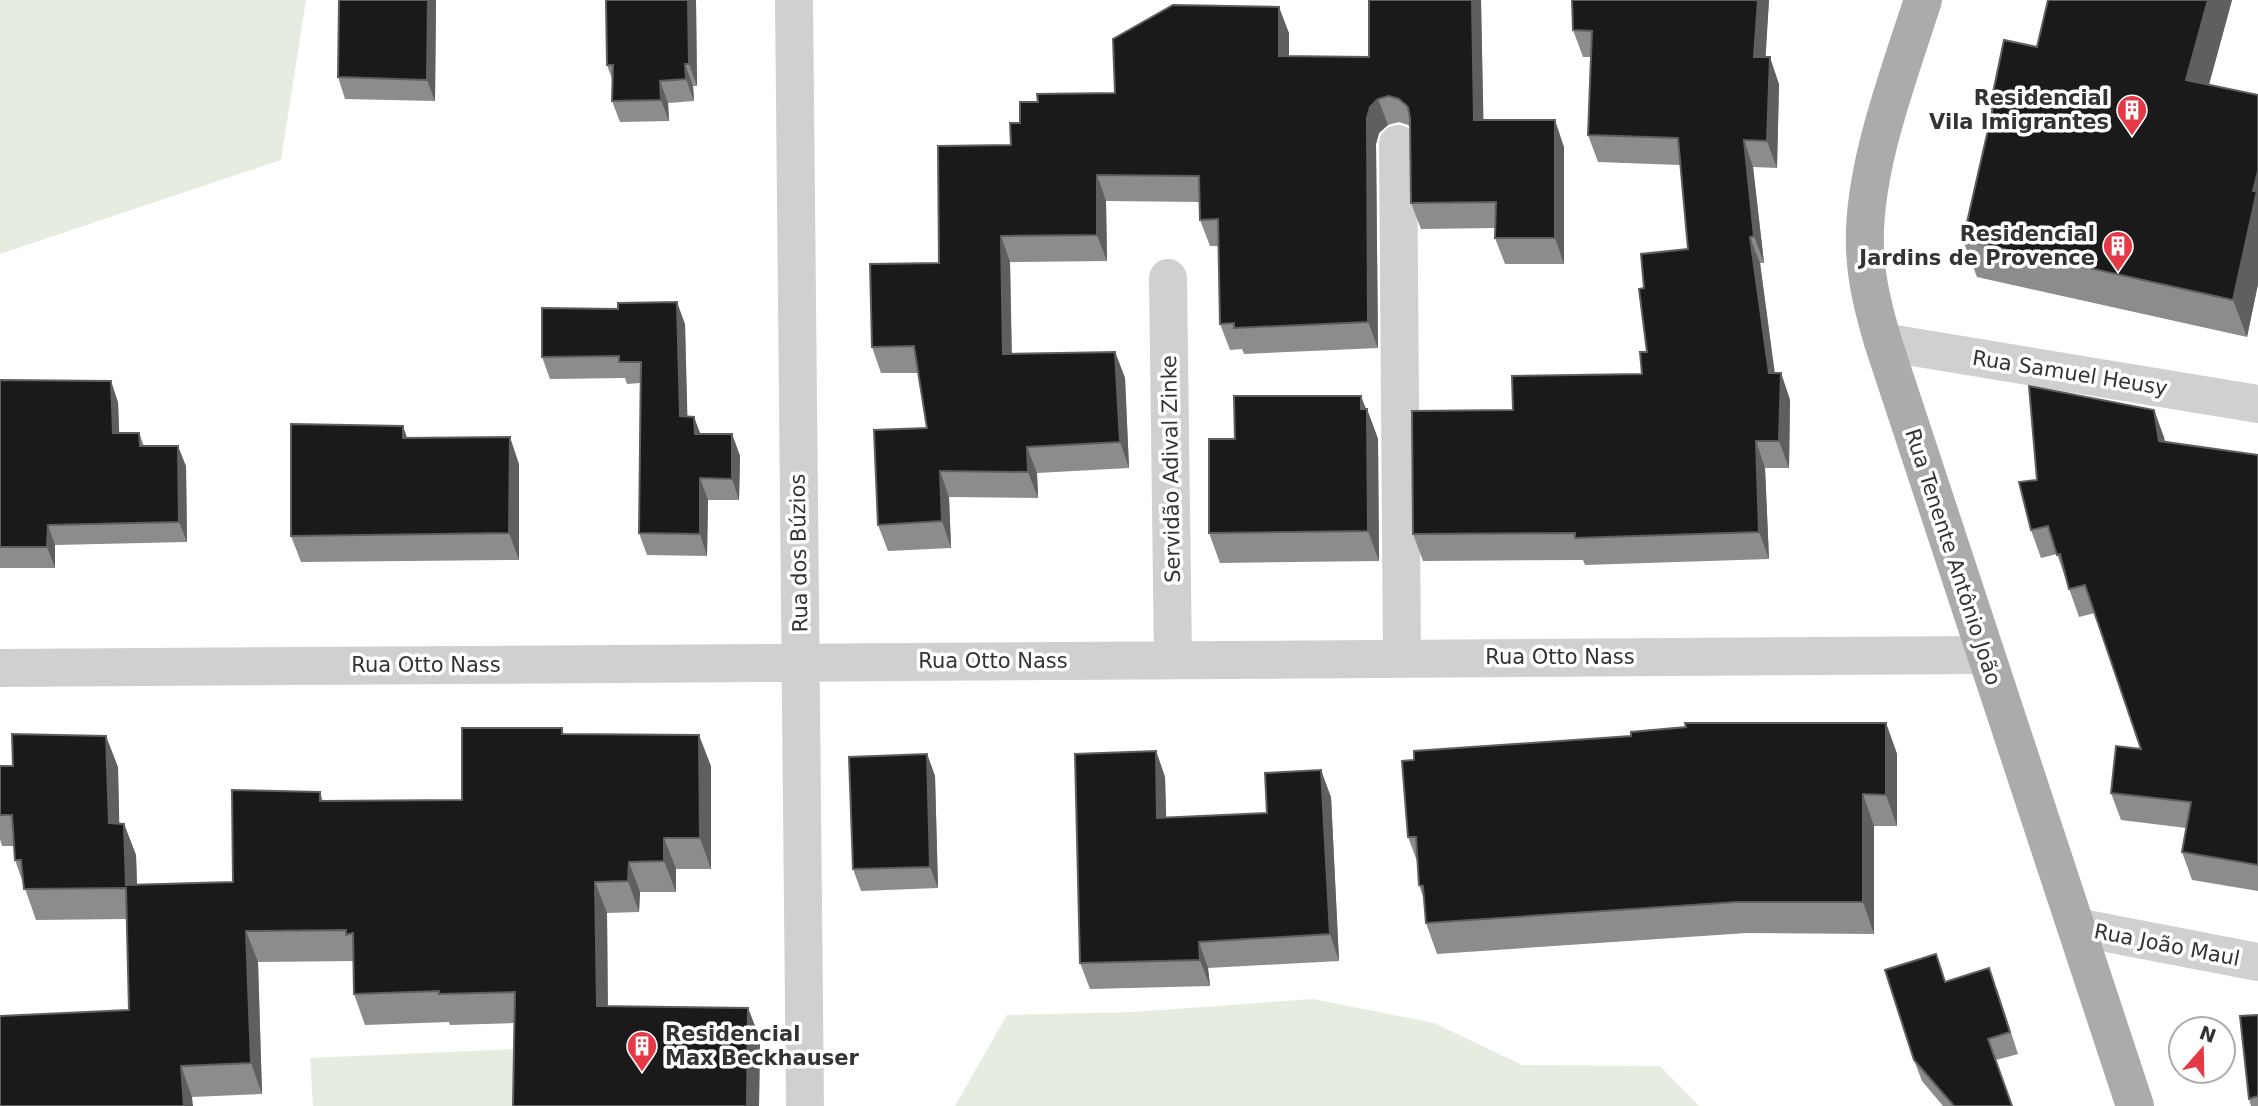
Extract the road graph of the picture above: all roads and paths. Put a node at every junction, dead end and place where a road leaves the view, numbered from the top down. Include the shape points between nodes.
1 (794, 0) edge
2 (1923, 0) edge
3 (1398, 144) dead end
4 (1168, 278) dead end
5 (1883, 342) junction
6 (2258, 404) edge
7 (1986, 655) junction
8 (1402, 658) junction
9 (1173, 660) junction
10 (800, 662) junction
11 (0, 668) edge
12 (2076, 927) junction
13 (2258, 962) edge
14 (805, 1106) edge
15 (2135, 1106) edge

1 - 10 street, Rua dos Búzios
2 - 5 main road, Rua Tenente Antônio João via 1870,185 1865,247 1869,296
3 - 8 street
4 - 9 street, Servidão Adival Zinke
5 - 6 street, Rua Samuel Heusy
5 - 7 main road, Rua Tenente Antônio João
7 - 8 street, Rua Otto Nass
7 - 12 main road, Rua Tenente Antônio João
8 - 9 street, Rua Otto Nass
9 - 10 street, Rua Otto Nass
10 - 11 street, Rua Otto Nass
10 - 14 street, Rua dos Búzios
12 - 13 street, Rua João Maul
12 - 15 main road, Rua Tenente Antônio João

